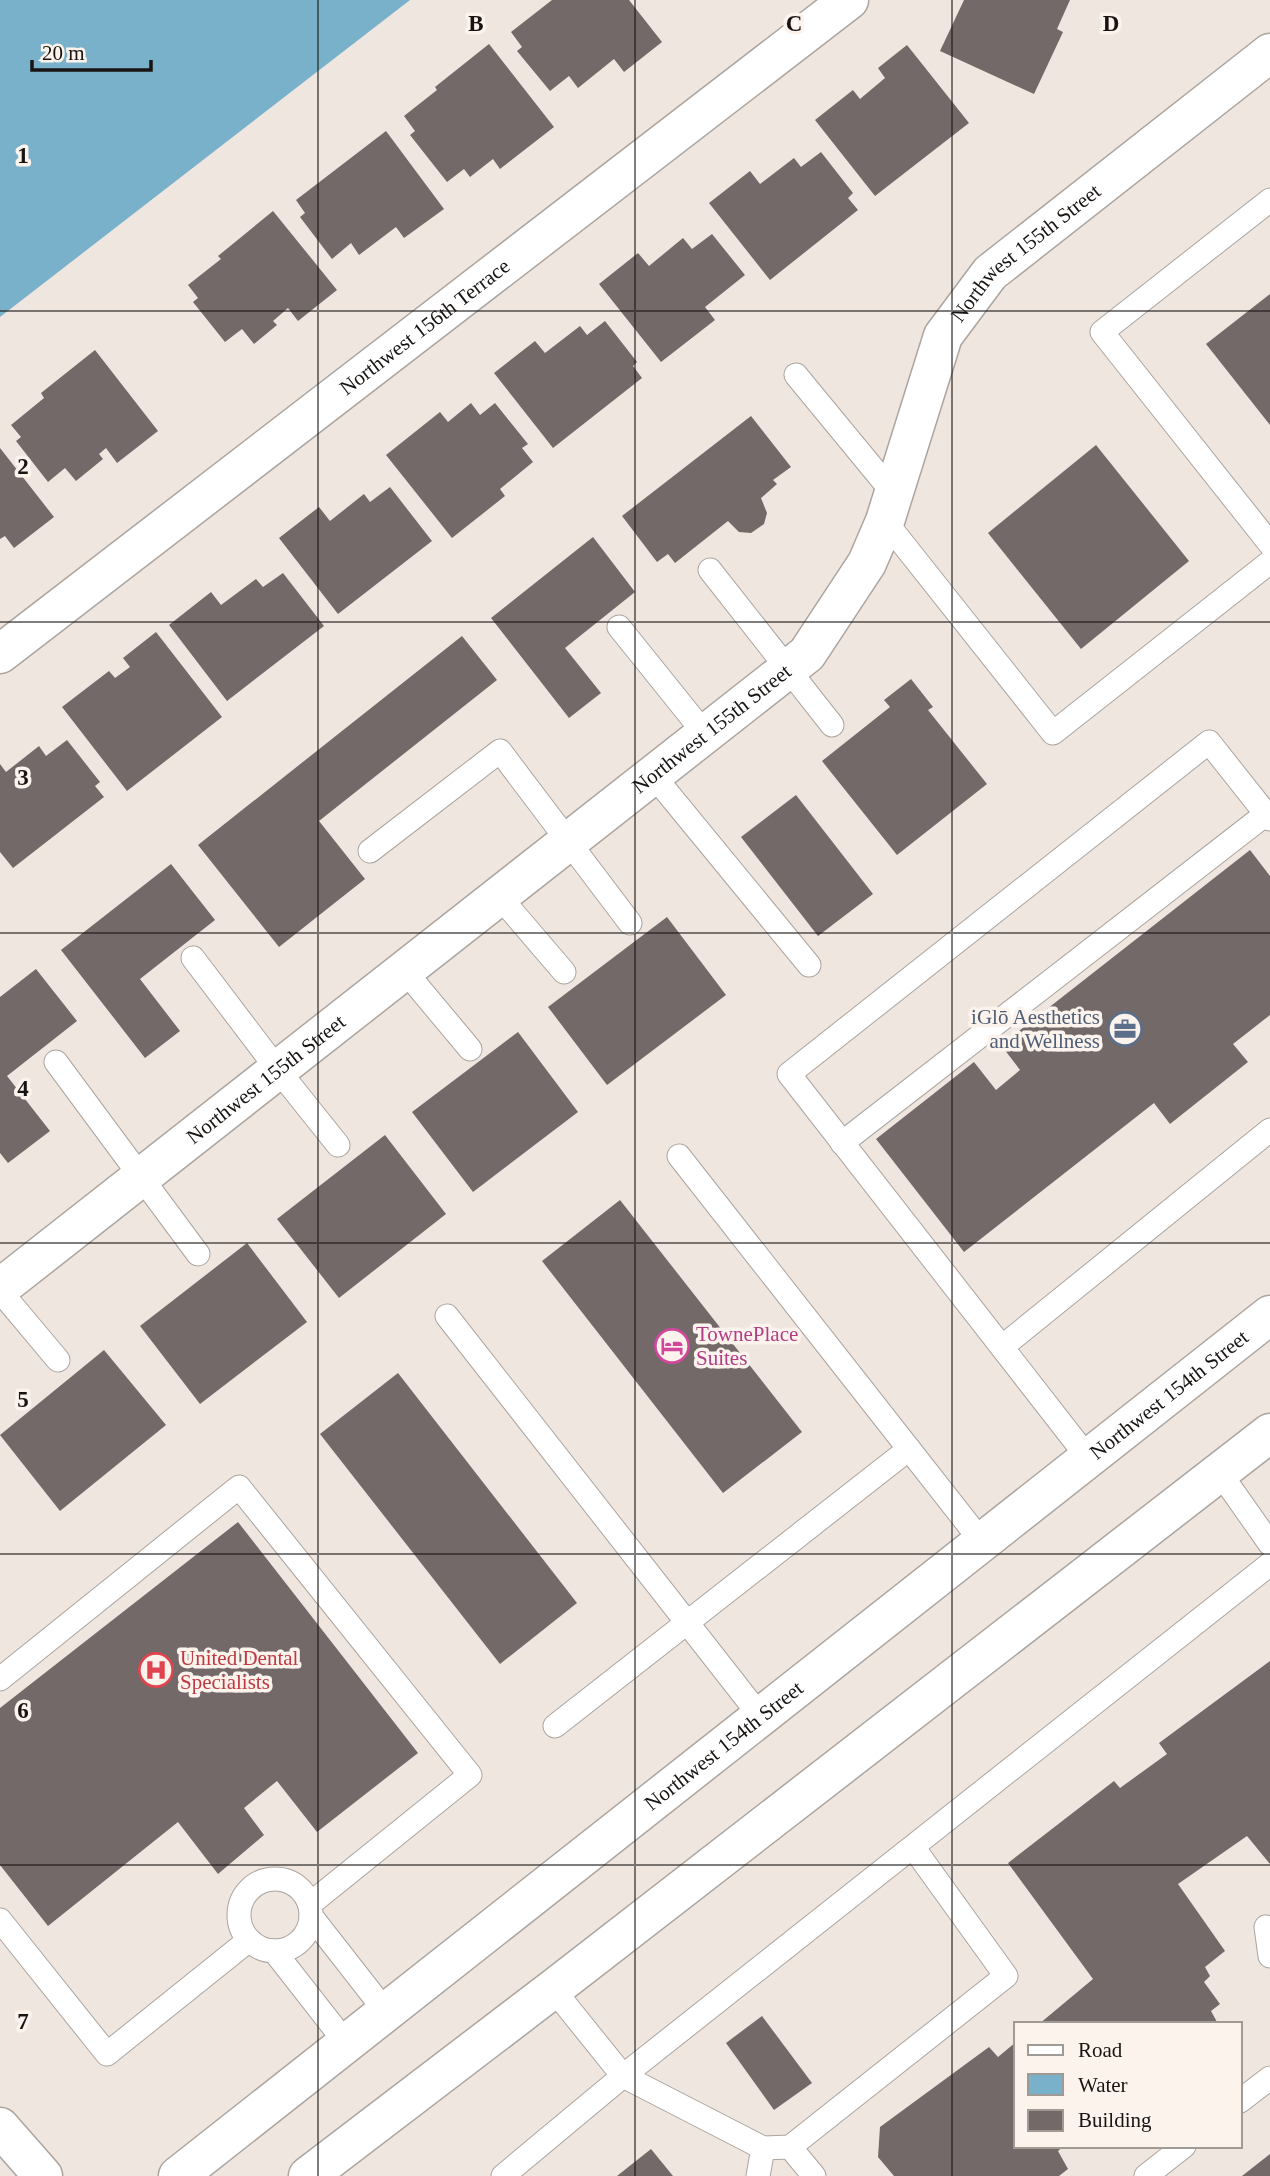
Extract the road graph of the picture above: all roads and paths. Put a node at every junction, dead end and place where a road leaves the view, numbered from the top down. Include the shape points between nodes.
1 (849, 0) edge
2 (1270, 53) edge
3 (1270, 200) edge
4 (796, 375) dead end
5 (890, 508) junction
6 (1270, 544) edge
7 (1270, 562) edge
8 (710, 570) dead end
9 (619, 627) dead end
10 (0, 654) edge
11 (788, 668) junction
12 (832, 725) dead end
13 (705, 734) junction
14 (653, 775) junction
15 (1268, 817) edge
16 (568, 841) junction
17 (370, 851) dead end
18 (499, 896) junction
19 (630, 923) dead end
20 (193, 958) dead end
21 (809, 965) dead end
22 (404, 970) junction
23 (564, 972) dead end
24 (470, 1049) dead end
25 (56, 1062) dead end
26 (278, 1070) junction
27 (1270, 1130) edge
28 (842, 1143) junction
29 (338, 1145) dead end
30 (679, 1156) dead end
31 (141, 1177) junction
32 (198, 1254) dead end
33 (0, 1289) edge
34 (1270, 1315) edge
35 (447, 1316) dead end
36 (1002, 1348) junction
37 (58, 1360) dead end
38 (1270, 1433) edge
39 (909, 1449) junction
40 (1089, 1459) junction
41 (1220, 1473) junction
42 (982, 1542) junction
43 (1270, 1544) edge
44 (1270, 1564) edge
45 (687, 1623) junction
46 (0, 1679) edge
47 (761, 1717) junction
48 (555, 1726) dead end
49 (913, 1847) junction
50 (310, 1910) junction
51 (0, 1920) edge
52 (1266, 1927) dead end
53 (249, 1940) junction
54 (274, 1951) junction
55 (1270, 1956) edge
56 (553, 1989) junction
57 (386, 2012) junction
58 (346, 2043) junction
59 (623, 2076) junction
60 (1270, 2078) edge
61 (1242, 2099) edge
62 (0, 2127) edge
63 (790, 2147) junction
64 (763, 2148) junction
65 (1181, 2148) edge
66 (43, 2176) edge
67 (178, 2176) edge
68 (308, 2176) edge
69 (503, 2176) edge
70 (758, 2176) edge
71 (814, 2176) edge
72 (1146, 2176) edge

1 - 10 street, Northwest 156th Terrace
2 - 5 street, Northwest 155th Street via 990,273 943,336
3 - 6 lane via 1102,332
4 - 5 lane
5 - 7 lane via 1053,733
5 - 11 street, Northwest 155th Street via 867,563 807,654
8 - 11 lane
9 - 13 lane
11 - 12 lane
11 - 13 street, Northwest 155th Street
13 - 14 street, Northwest 155th Street
14 - 16 street, Northwest 155th Street
14 - 21 lane
15 - 28 lane
15 - 28 lane via 1209,742 789,1074
16 - 17 lane via 500,751
16 - 18 street, Northwest 155th Street
16 - 19 lane
18 - 22 street, Northwest 155th Street
18 - 23 lane
20 - 26 lane
22 - 24 lane
22 - 26 street, Northwest 155th Street
25 - 31 lane
26 - 29 lane
26 - 31 street, Northwest 155th Street
27 - 36 lane
28 - 36 lane
30 - 39 lane
31 - 32 lane
31 - 33 street, Northwest 155th Street
33 - 37 lane
34 - 40 street, Northwest 154th Street
35 - 45 lane
36 - 40 lane
38 - 41 street
39 - 42 lane
39 - 45 lane
40 - 42 street, Northwest 154th Street
41 - 43 lane
41 - 56 street
42 - 47 street, Northwest 154th Street
44 - 49 lane
45 - 47 lane
45 - 48 lane
46 - 50 lane via 239,1487 470,1775
47 - 57 street, Northwest 154th Street
49 - 59 lane
49 - 63 lane via 1006,1976
50 - 53 lane via 303,1892 291,1883 263,1881 251,1888 239,1914
50 - 54 lane via 308,1930 300,1941
50 - 57 lane
51 - 53 lane via 107,2054
52 - 55 lane
53 - 54 lane
54 - 58 lane
56 - 59 lane
56 - 68 street
57 - 58 street, Northwest 154th Street
58 - 67 street, Northwest 154th Street
59 - 64 lane
59 - 69 lane
60 - 61 lane
62 - 66 street
63 - 64 lane
63 - 71 lane
64 - 70 lane
65 - 72 lane

